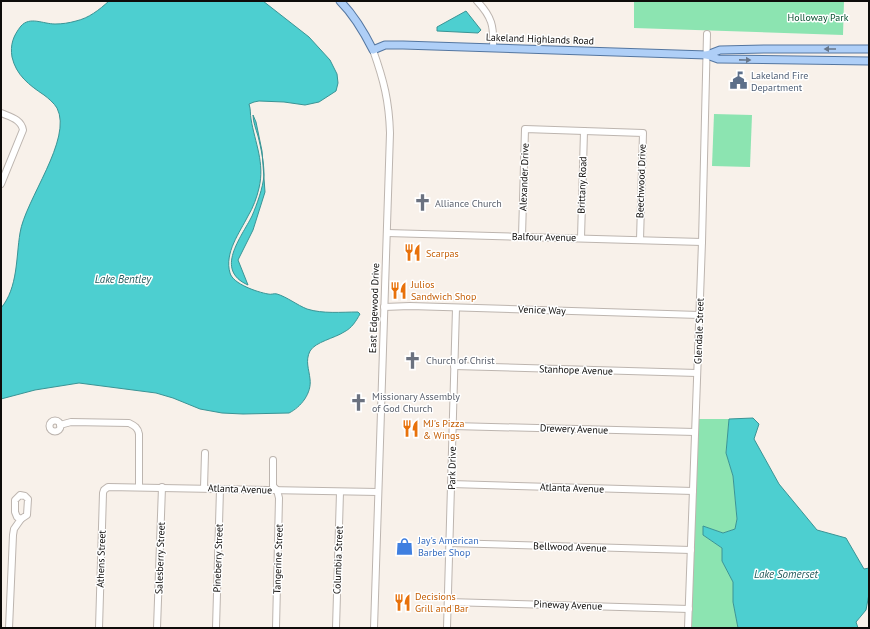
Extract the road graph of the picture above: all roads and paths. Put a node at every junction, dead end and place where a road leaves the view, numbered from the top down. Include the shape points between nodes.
1 (477, 1) edge
2 (342, 2) edge
3 (707, 34) dead end
4 (493, 47) junction
5 (869, 49) edge
6 (373, 50) junction
7 (707, 55) junction
8 (869, 61) edge
9 (1, 113) edge
10 (584, 131) junction
11 (1, 184) edge
12 (387, 233) junction
13 (522, 236) junction
14 (580, 238) junction
15 (640, 240) junction
16 (702, 242) junction
17 (384, 307) junction
18 (456, 308) junction
19 (699, 315) junction
20 (454, 366) junction
21 (697, 374) junction
22 (60, 425) dead end
23 (453, 426) junction
24 (695, 432) junction
25 (205, 453) dead end
26 (274, 460) dead end
27 (451, 484) junction
28 (139, 486) junction
29 (162, 487) junction
30 (204, 488) junction
31 (220, 489) junction
32 (278, 490) junction
33 (104, 491) joint
34 (693, 491) junction
35 (340, 492) junction
36 (378, 492) junction
37 (21, 519) dead end
38 (449, 543) junction
39 (691, 550) junction
40 (448, 602) junction
41 (689, 609) junction
42 (9, 628) edge
43 (99, 628) edge
44 (157, 628) edge
45 (216, 628) edge
46 (276, 628) edge
47 (336, 628) edge
48 (374, 628) edge
49 (447, 628) edge
50 (688, 628) edge

1 - 4 street via 490,17
2 - 6 main road, East Edgewood Drive via 354,16
3 - 7 street, Glendale Street
4 - 6 main road, Lakeland Highlands Road via 384,45
4 - 7 main road, Lakeland Highlands Road
5 -> 7 main road, Lakeland Highlands Road via 720,50
6 - 12 street, East Edgewood Drive via 386,90 390,114
7 -> 8 main road, Lakeland Highlands Road via 718,59
7 - 16 street, Glendale Street
9 - 11 street via 17,120 23,130
10 - 13 street, Alexander Drive via 525,130
10 - 14 street, Brittany Road
10 - 15 street, Beechwood Drive via 643,133
12 - 13 street, Balfour Avenue
12 - 17 street, East Edgewood Drive
13 - 14 street, Balfour Avenue
14 - 15 street, Balfour Avenue
15 - 16 street, Balfour Avenue
16 - 19 street, Glendale Street
17 - 18 street, Venice Way
17 - 36 street, East Edgewood Drive
18 - 19 street, Venice Way
18 - 20 street, Park Drive
19 - 21 street, Glendale Street
20 - 21 street, Stanhope Avenue
20 - 23 street, Park Drive
21 - 24 street, Glendale Street
22 - 28 street via 71,422 134,425 140,438
23 - 24 street, Drewery Avenue
23 - 27 street, Park Drive
24 - 34 street, Glendale Street
25 - 30 street
26 - 32 street, Tangerine Street via 273,486
27 - 34 street, Atlanta Avenue
27 - 38 street, Park Drive
28 - 29 street, Atlanta Avenue
28 - 33 street, Atlanta Avenue via 108,486
29 - 30 street, Atlanta Avenue
29 - 44 street, Salesberry Street
30 - 31 street, Atlanta Avenue
31 - 32 street, Atlanta Avenue
31 - 45 street, Pineberry Street
32 - 35 street, Atlanta Avenue
32 - 46 street, Tangerine Street
33 - 43 street, Athens Street
34 - 39 street, Glendale Street
35 - 36 street, Atlanta Avenue
35 - 47 street, Columbia Street
36 - 48 street, East Edgewood Drive
37 - 42 street via 13,534
38 - 39 street, Bellwood Avenue
38 - 40 street, Park Drive
39 - 41 street, Glendale Street
40 - 41 street, Pineway Avenue
40 - 49 street, Park Drive
41 - 50 street, Glendale Street

